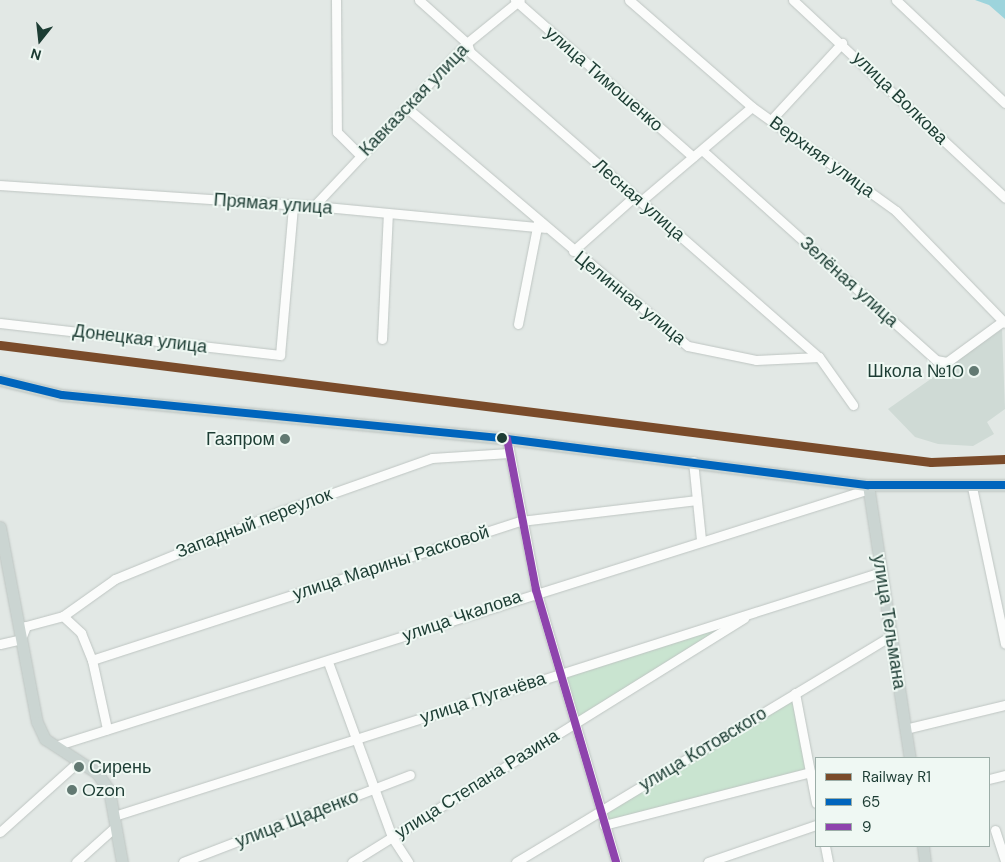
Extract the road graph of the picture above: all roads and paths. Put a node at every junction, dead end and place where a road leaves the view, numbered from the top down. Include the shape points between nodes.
1 (336, 0) edge
2 (419, 0) edge
3 (630, 0) edge
4 (793, 0) edge
5 (896, 0) edge
6 (517, 1) edge
7 (467, 43) junction
8 (842, 43) junction
9 (1005, 103) edge
10 (752, 107) junction
11 (407, 108) junction
12 (771, 120) junction
13 (702, 150) junction
14 (360, 156) junction
15 (693, 157) junction
16 (0, 185) edge
17 (1005, 198) edge
18 (638, 199) junction
19 (293, 206) junction
20 (314, 206) junction
21 (388, 214) junction
22 (540, 226) junction
23 (573, 251) junction
24 (0, 322) edge
25 (1004, 322) edge
26 (518, 324) dead end
27 (382, 339) dead end
28 (819, 357) junction
29 (0, 380) edge
30 (854, 405) dead end
31 (507, 439) junction
32 (509, 453) junction
33 (693, 461) junction
34 (1005, 485) edge
35 (868, 487) junction
36 (972, 487) junction
37 (697, 500) junction
38 (521, 521) junction
39 (0, 527) edge
40 (701, 540) junction
41 (881, 572) junction
42 (5, 576) edge
43 (536, 590) junction
44 (755, 611) junction
45 (64, 616) junction
46 (891, 636) junction
47 (21, 639) junction
48 (0, 644) edge
49 (1005, 644) edge
50 (92, 660) junction
51 (328, 662) junction
52 (561, 673) junction
53 (795, 693) junction
54 (1005, 705) edge
55 (576, 723) junction
56 (107, 729) junction
57 (905, 730) junction
58 (355, 739) junction
59 (55, 746) junction
60 (910, 757) edge
61 (79, 761) junction
62 (810, 772) junction
63 (410, 775) dead end
64 (1005, 775) edge
65 (990, 779) edge
66 (374, 789) junction
67 (815, 798) edge
68 (601, 811) junction
69 (114, 822) junction
70 (604, 825) junction
71 (815, 825) edge
72 (995, 830) dead end
73 (0, 832) edge
74 (392, 837) junction
75 (824, 847) edge
76 (923, 847) edge
77 (1005, 861) edge
78 (76, 862) edge
79 (122, 862) edge
80 (183, 862) edge
81 (352, 862) edge
82 (408, 862) edge
83 (516, 862) edge
84 (616, 862) edge
85 (708, 862) edge
86 (827, 862) edge
87 (925, 862) edge

1 - 14 street via 338,132
2 - 7 street, Лесная улица
3 - 10 street, Верхняя улица
4 - 8 street, улица Волкова
5 - 9 street
6 - 7 street, Кавказская улица
6 - 15 street, улица Тимошенко
7 - 11 street, Кавказская улица
7 - 18 street, Лесная улица via 470,52
8 - 12 street
8 - 17 street, улица Волкова
10 - 12 street, Верхняя улица
10 - 13 street
11 - 14 street, Кавказская улица
11 - 22 street, Целинная улица
12 - 25 street, Верхняя улица via 896,210
13 - 15 street
13 - 25 street, Зелёная улица via 936,360 947,362
14 - 20 street, Кавказская улица
15 - 18 street
16 - 19 street, Прямая улица
18 - 23 street
18 - 28 street, Лесная улица
19 - 20 street, Прямая улица
19 - 24 street, Донецкая улица via 280,355
20 - 21 street, Прямая улица
21 - 22 street, Прямая улица
21 - 27 street
22 - 23 street, Целинная улица
22 - 26 street
23 - 28 street, Целинная улица via 688,346 756,360
28 - 30 street, Лесная улица
29 - 31 main road via 62,395
31 - 32 street
31 - 33 main road
32 - 38 street
32 - 45 street, Западный переулок via 432,458 282,510 115,579
33 - 35 main road
33 - 37 street
34 - 36 main road
35 - 36 main road
35 - 40 street, улица Чкалова
35 - 41 main road, улица Тельмана
36 - 49 street
37 - 38 street, улица Марины Расковой
37 - 40 street
38 - 43 street
38 - 50 street, улица Марины Расковой
39 - 42 main road
40 - 43 street, улица Чкалова
41 - 44 street, улица Пугачёва
41 - 46 main road, улица Тельмана
42 - 47 main road
43 - 51 street, улица Чкалова
43 - 52 street
44 - 52 street, улица Пугачёва
44 - 55 street, улица Степана Разина
45 - 47 street, Западный переулок via 26,626
45 - 50 street via 80,633
46 - 53 street, улица Котовского
46 - 57 main road, улица Тельмана
47 - 48 street
47 - 59 main road via 37,722 45,739
50 - 56 street
51 - 56 street, улица Чкалова
51 - 58 street
52 - 55 street
52 - 58 street, улица Пугачёва
53 - 62 street
53 - 68 street, улица Котовского
54 - 57 street
55 - 68 street
55 - 74 street, улица Степана Разина
56 - 59 street, улица Чкалова
57 - 60 main road, улица Тельмана
58 - 66 street
58 - 69 street, улица Пугачёва
59 - 61 main road
61 - 69 main road via 97,773 109,790
61 - 73 street
62 - 67 street
62 - 70 street, улица Котовского
63 - 66 street, улица Щаденко
64 - 65 street
66 - 74 street
66 - 80 street, улица Щаденко
68 - 70 street
68 - 83 street, улица Котовского
69 - 78 street
69 - 79 main road
70 - 84 street
71 - 85 street
72 - 77 street
74 - 81 street, улица Степана Разина
74 - 82 street
75 - 86 street
76 - 87 main road

